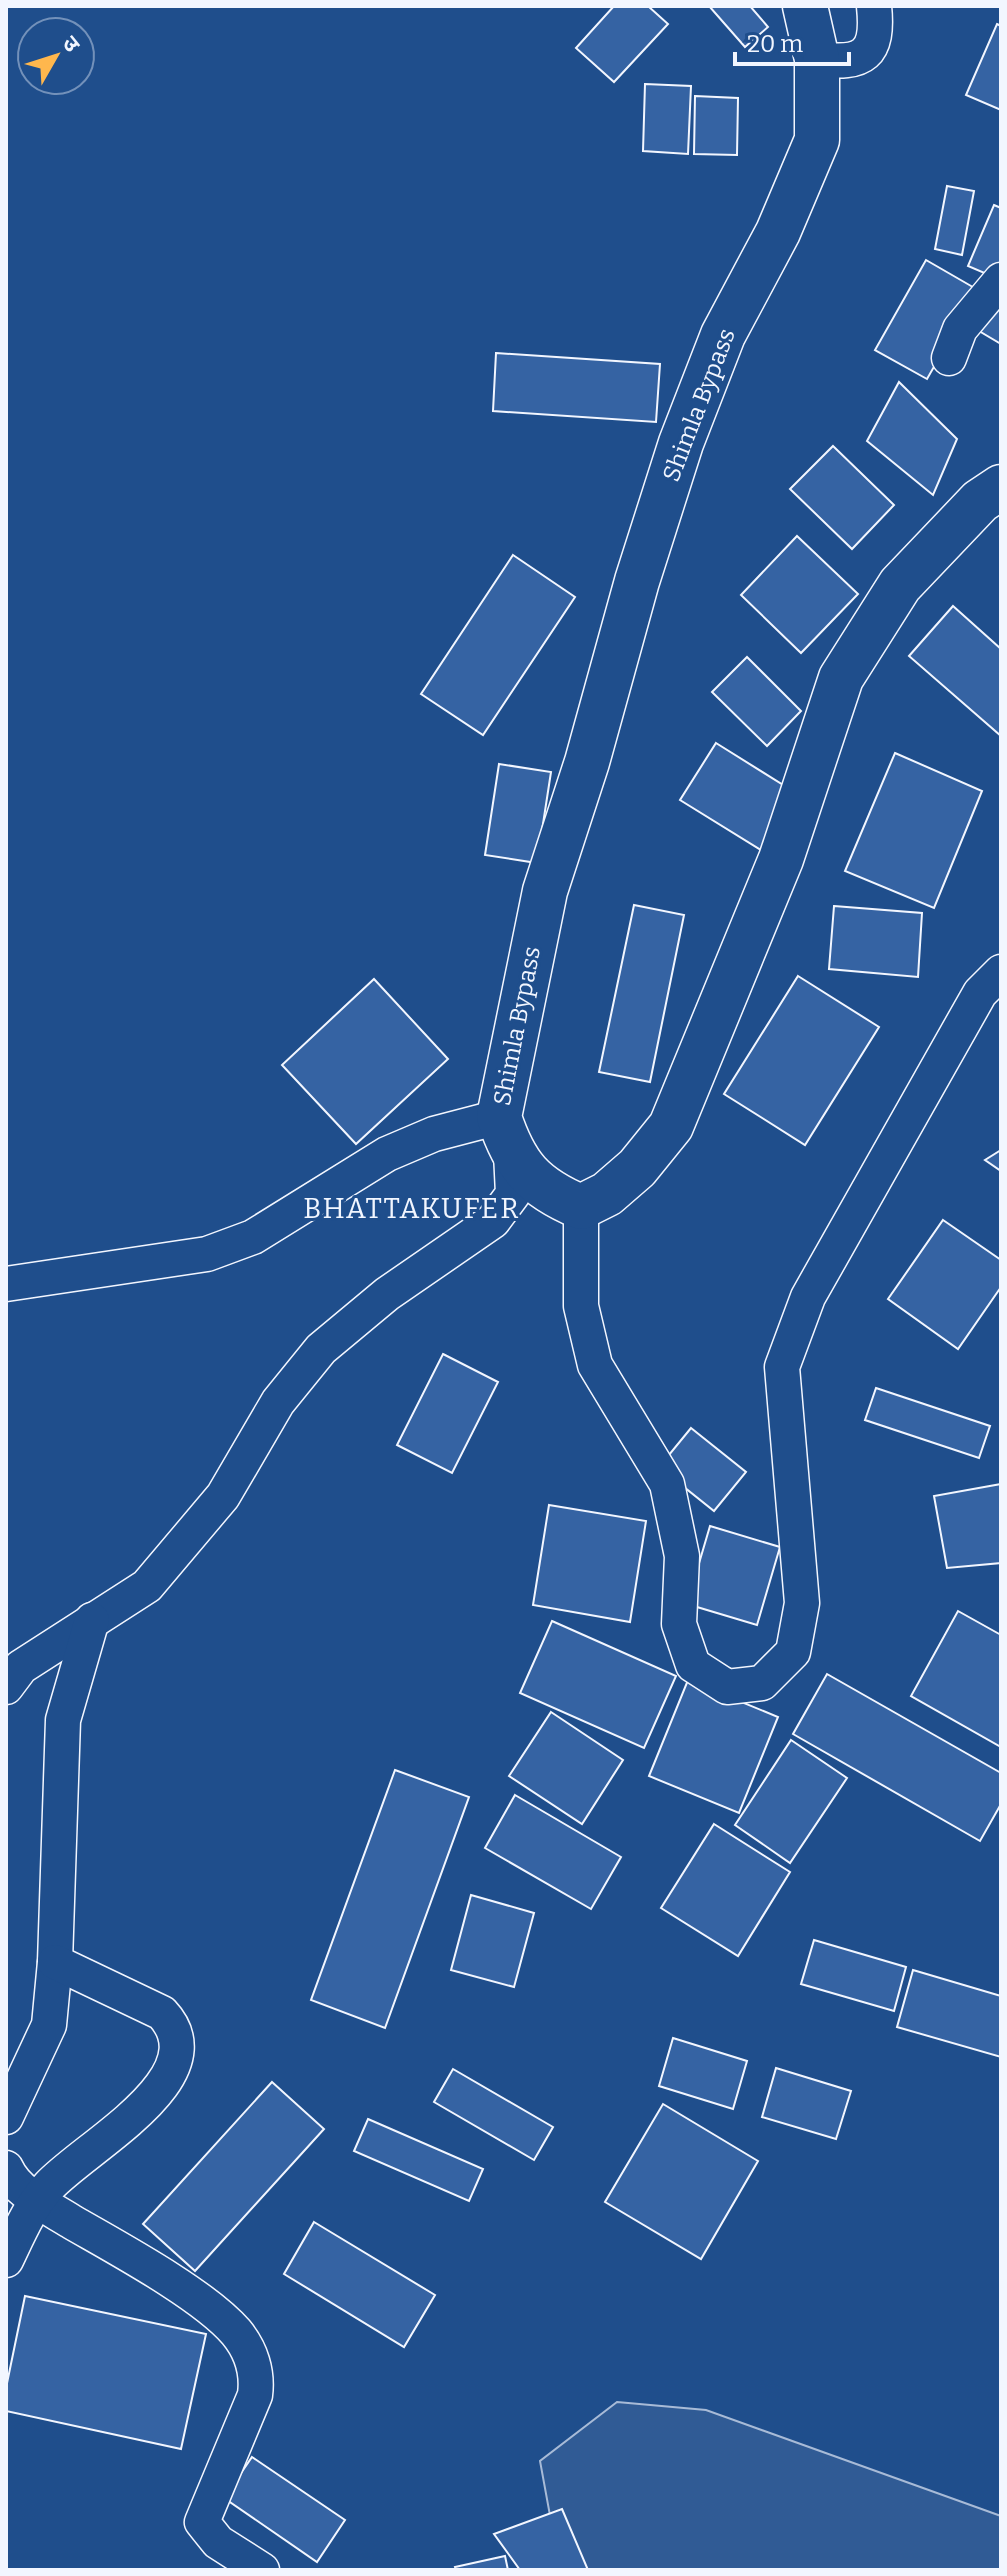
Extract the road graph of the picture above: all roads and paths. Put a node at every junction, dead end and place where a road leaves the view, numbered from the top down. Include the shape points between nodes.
1 (805, 6) edge
2 (874, 6) edge
3 (817, 59) junction
4 (1001, 280) edge
5 (949, 358) dead end
6 (1001, 487) edge
7 (1001, 972) edge
8 (505, 1135) junction
9 (581, 1207) junction
10 (6, 1284) edge
11 (92, 1620) junction
12 (6, 1687) edge
13 (55, 1962) junction
14 (6, 2117) edge
15 (6, 2168) edge
16 (37, 2201) junction
17 (6, 2260) edge
18 (262, 2570) edge

1 - 3 highway, Shimla Bypass
2 - 3 street via 877,33 866,52 848,63
3 - 8 highway, Shimla Bypass via 817,140 778,232 723,335 681,443 545,891
4 - 5 street via 960,329
6 - 9 highway via 980,501 900,585 841,678 781,859 671,1126 637,1168 607,1194
7 - 9 street via 980,993 808,1297 782,1367 802,1603 793,1652 762,1683 727,1687 693,1665 679,1624 682,1556 667,1484 595,1365 581,1306
8 - 9 highway via 550,1194
8 - 10 street via 434,1134 387,1154 253,1237 207,1254
8 - 11 street via 513,1194 493,1221 387,1294 321,1349 278,1402 223,1496 147,1586
11 - 12 street via 21,1667
11 - 13 street via 63,1720
13 - 14 street via 49,2025
13 - 16 street via 162,2013 174,2026 178,2049 169,2073 141,2109 63,2171
15 - 16 street
16 - 17 street
16 - 18 street via 191,2296 235,2331 243,2344 257,2379 255,2395 202,2522 218,2542

